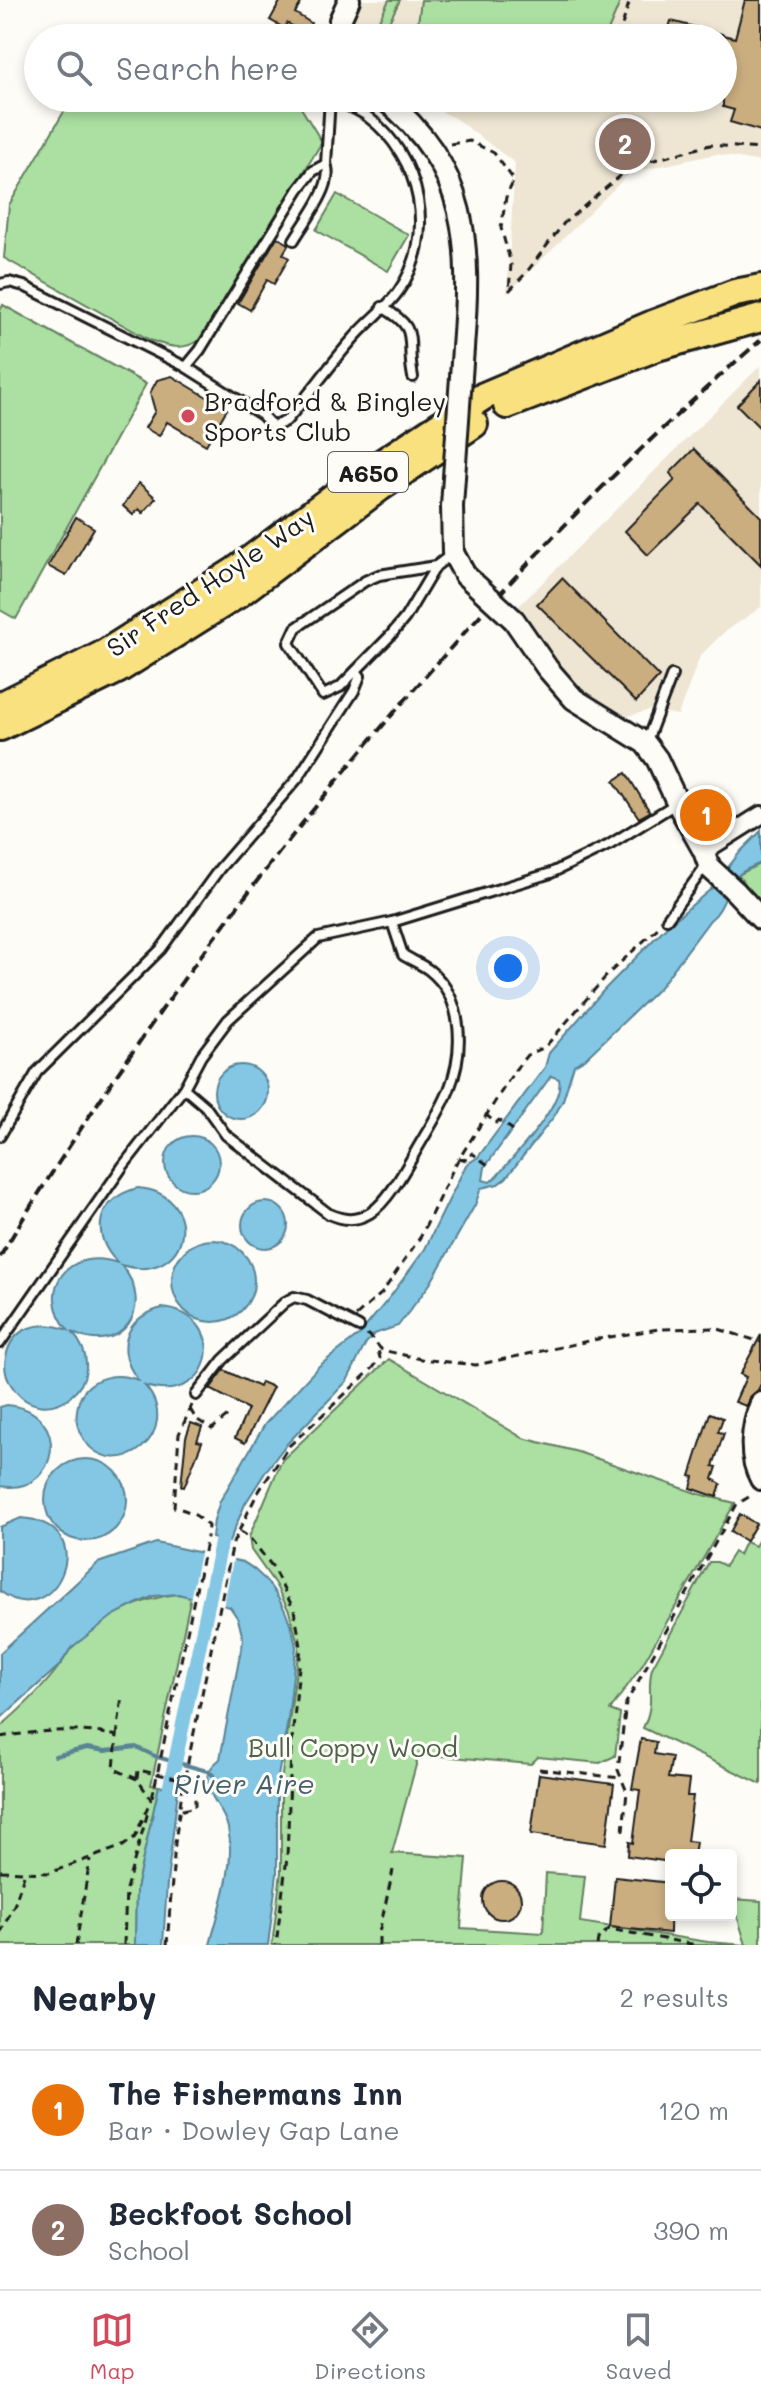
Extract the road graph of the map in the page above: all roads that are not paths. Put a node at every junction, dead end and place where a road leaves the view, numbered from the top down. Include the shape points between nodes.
1 (349, 0) edge
2 (340, 24) edge
3 (329, 112) edge
4 (360, 112) edge
5 (399, 112) edge
6 (326, 164) junction
7 (294, 240) dead end
8 (0, 284) edge
9 (761, 288) edge
10 (382, 307) junction
11 (761, 318) edge
12 (186, 367) junction
13 (413, 377) dead end
14 (453, 553) junction
15 (436, 566) junction
16 (356, 671) junction
17 (672, 675) dead end
18 (0, 706) edge
19 (0, 727) edge
20 (645, 744) junction
21 (677, 803) junction
22 (761, 815) edge
23 (707, 861) junction
24 (667, 919) road end
25 (761, 919) edge
26 (392, 922) junction
27 (184, 1088) junction
28 (0, 1136) edge
29 (359, 1327) road end
30 (0, 1343) edge
31 (196, 1395) road end
32 (761, 1403) edge
33 (761, 1479) edge

1 - 2 street
3 - 6 lane
4 - 10 lane via 382,129 409,167 418,192 421,219 414,257 398,293
5 - 14 street, bridge via 433,147 463,223 467,257
6 - 7 lane via 326,187
6 - 12 lane via 299,189
8 - 12 lane via 24,286
9 - 18 highway, Sir Fred Hoyle Way / A650 via 653,324 484,396 359,478 235,571 102,655
10 - 12 lane via 277,427
10 - 13 lane via 409,328
11 - 19 highway, Sir Fred Hoyle Way / A650 via 657,347 495,410 379,488 237,595 119,669
14 - 15 lane
14 - 20 street, bridge via 465,575 514,620 574,699
15 - 16 lane via 405,618
15 - 16 lane via 365,581 296,628 289,643 323,695
16 - 28 lane via 360,676 354,691 298,778 220,868 161,949 37,1072
17 - 20 lane
20 - 21 street
21 - 23 street
21 - 26 lane via 551,873
22 - 23 street
23 - 24 lane
23 - 25 street, bridge
26 - 27 lane via 318,938 228,1020
26 - 27 lane via 403,955 431,971 453,1003 458,1057 430,1127 404,1172 369,1214 353,1220 329,1214 226,1135
27 - 30 lane
29 - 31 lane via 294,1297 223,1360
32 - 33 street via 754,1421 753,1465

